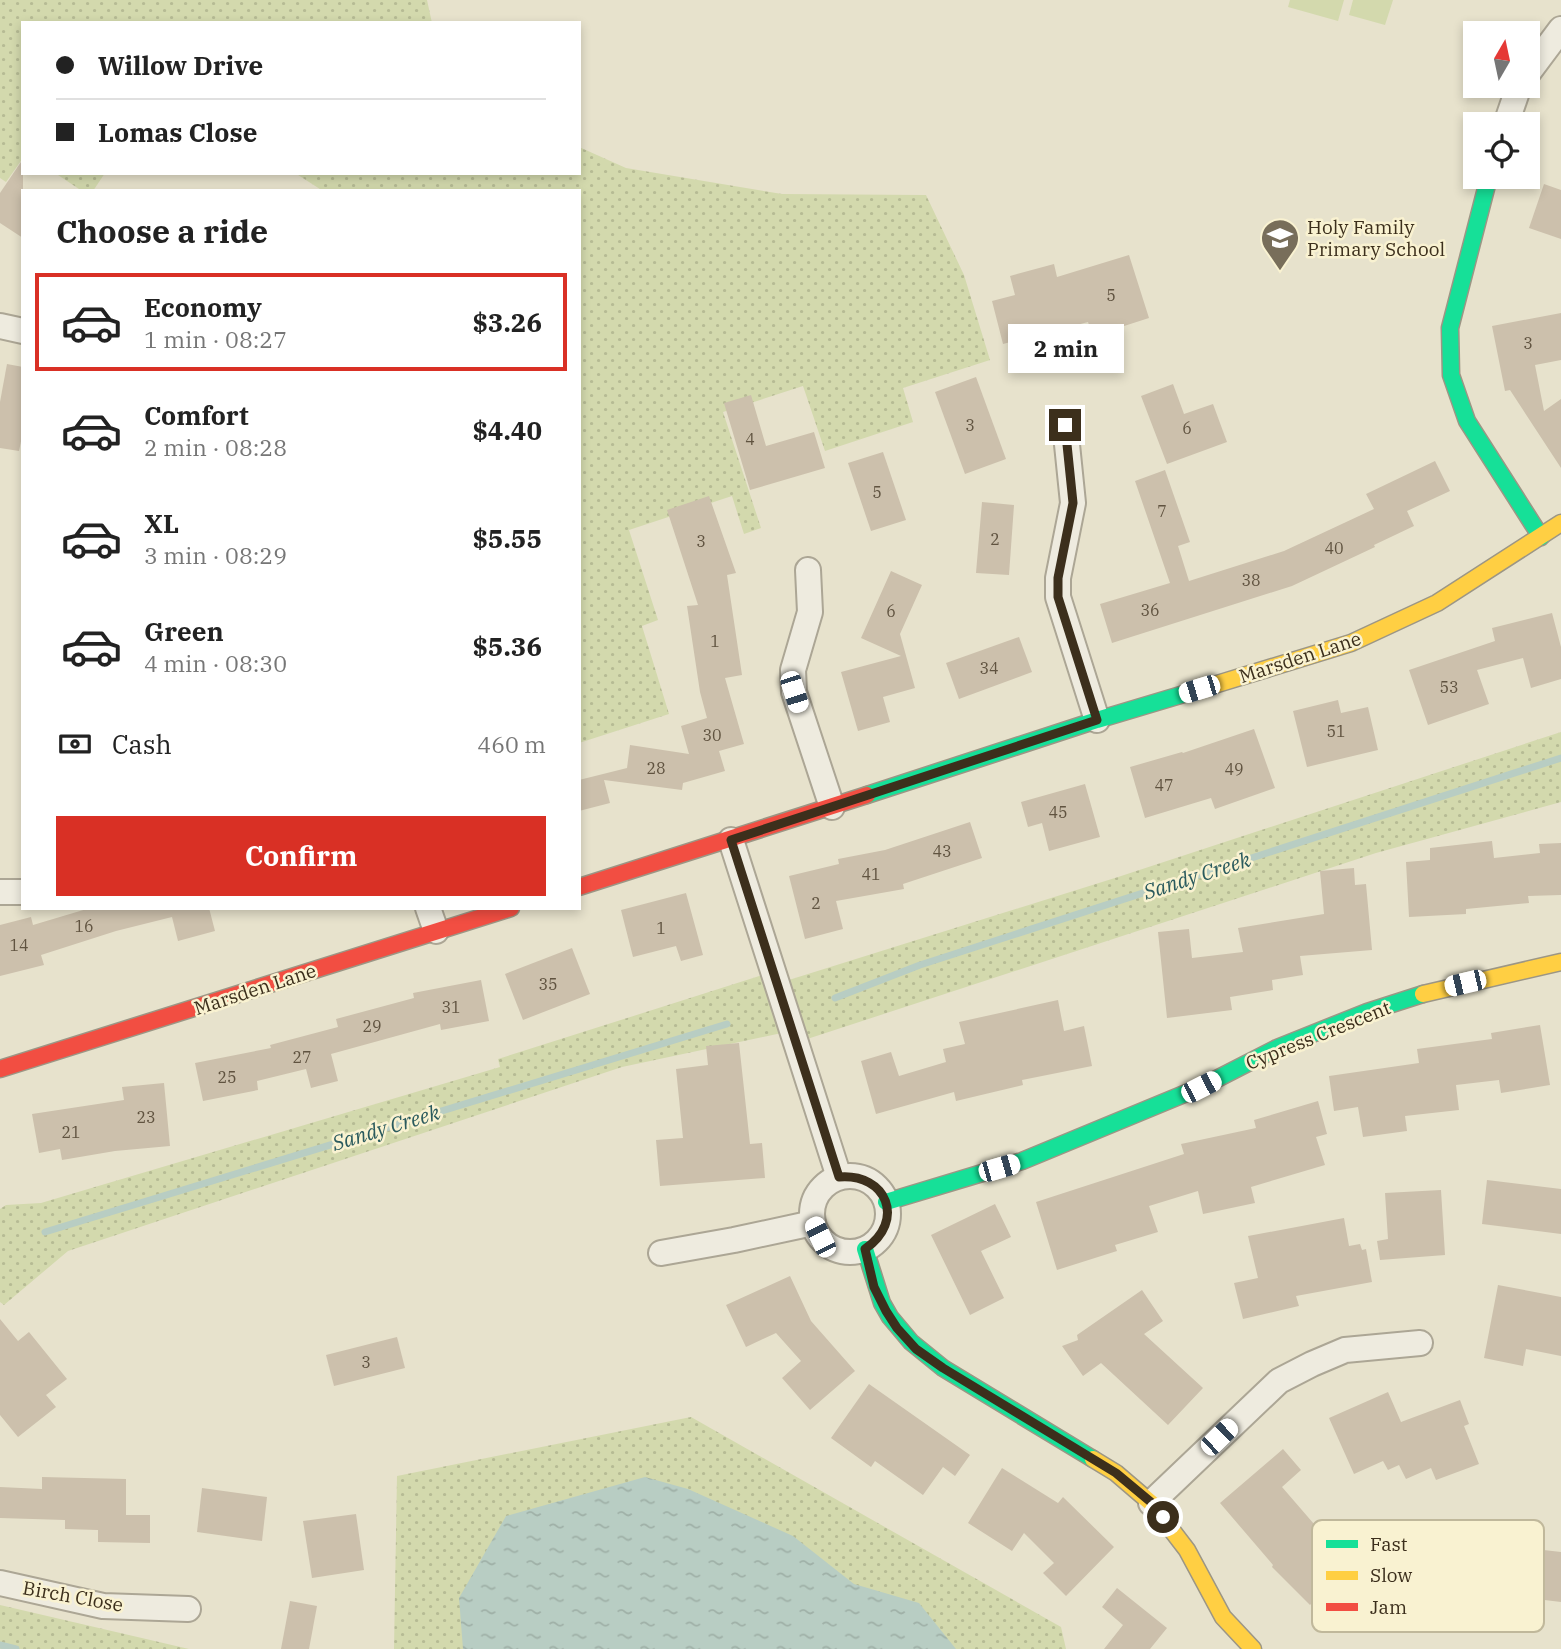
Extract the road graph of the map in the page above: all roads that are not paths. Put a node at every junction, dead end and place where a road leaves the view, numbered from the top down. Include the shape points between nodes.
1 (1561, 29) edge
2 (1540, 57) edge
3 (1486, 189) edge
4 (0, 326) edge
5 (21, 331) edge
6 (1065, 425) dead end
7 (1561, 523) edge
8 (1541, 537) junction
9 (808, 570) dead end
10 (1097, 720) junction
11 (832, 807) junction
12 (731, 840) junction
13 (581, 886) edge
14 (0, 892) edge
15 (21, 892) edge
16 (498, 910) edge
17 (432, 920) edge
18 (1561, 962) edge
19 (0, 1069) edge
20 (839, 1177) junction
21 (886, 1202) junction
22 (813, 1223) junction
23 (865, 1249) junction
24 (661, 1253) dead end
25 (1420, 1343) dead end
26 (1152, 1503) junction
27 (0, 1583) edge
28 (188, 1609) dead end
29 (1253, 1649) edge

1 - 2 street
3 - 8 street via 1450,328 1451,375 1467,421
4 - 5 street
6 - 10 street via 1073,503 1058,597
7 - 8 street, Marsden Lane
8 - 10 street, Marsden Lane via 1437,603 1351,643
9 - 11 street via 810,612 792,680
10 - 11 street, Marsden Lane
11 - 12 street, Marsden Lane
12 - 13 street, Marsden Lane
12 - 20 street
14 - 15 street
16 - 17 street, Marsden Lane
17 - 19 street, Marsden Lane
18 - 21 street, Cypress Crescent via 1440,989 1367,1012 1022,1161
20 - 21 street via 868,1180
20 - 22 street via 817,1195
21 - 23 street via 885,1229
22 - 23 street via 833,1248
22 - 24 street
23 - 26 street via 874,1287 886,1311 916,1349 1116,1473
25 - 26 street via 1345,1350 1279,1381
26 - 29 street via 1187,1550 1223,1617
27 - 28 street, Birch Close via 103,1606

